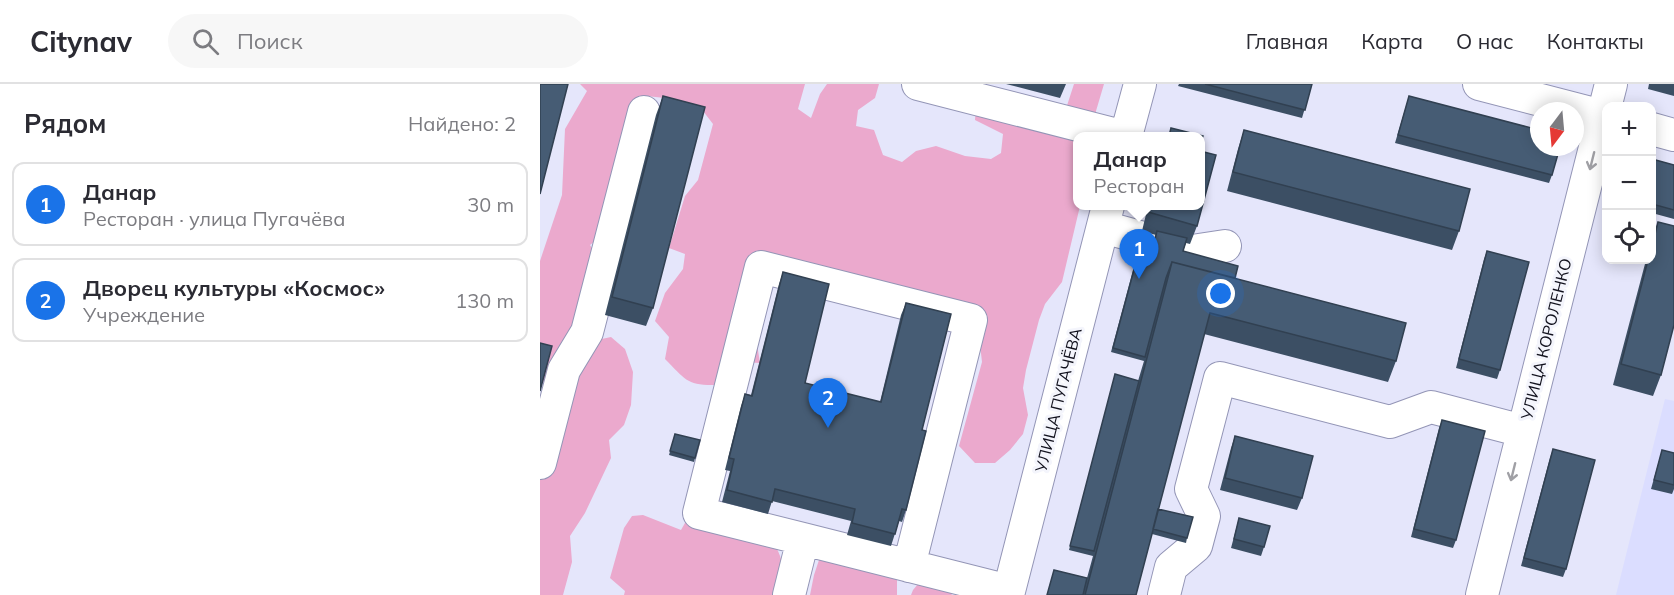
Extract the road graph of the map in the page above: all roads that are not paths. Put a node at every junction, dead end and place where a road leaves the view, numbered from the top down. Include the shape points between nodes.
1 (918, 84) edge
2 (1140, 84) edge
3 (1479, 84) edge
4 (1611, 84) edge
5 (1608, 102) edge
6 (644, 112) dead end
7 (1602, 116) edge
8 (1602, 128) edge
9 (1656, 130) edge
10 (1105, 132) edge
11 (1127, 132) edge
12 (1674, 135) edge
13 (1106, 216) edge
14 (1154, 241) edge
15 (1225, 246) dead end
16 (1184, 249) edge
17 (1523, 431) junction
18 (540, 463) edge
19 (803, 539) junction
20 (909, 566) junction
21 (1008, 593) edge
22 (789, 595) edge
23 (1164, 595) edge
24 (1482, 595) edge

1 - 10 street
2 - 11 street
3 - 7 street
4 - 5 street, УЛИЦА КОРОЛЕНКО
6 - 18 street via 587,332 564,370
8 -> 17 street, УЛИЦА КОРОЛЕНКО
9 - 12 street
13 - 14 street
13 - 21 street, УЛИЦА ПУГАЧЁВА
15 - 16 street
17 - 23 street via 1431,407 1390,422 1220,378 1191,489 1204,516 1196,546 1171,567
17 -> 24 street, УЛИЦА КОРОЛЕНКО
19 - 20 street
19 - 20 street via 699,513 760,267 971,320
19 - 22 street
20 - 21 street

